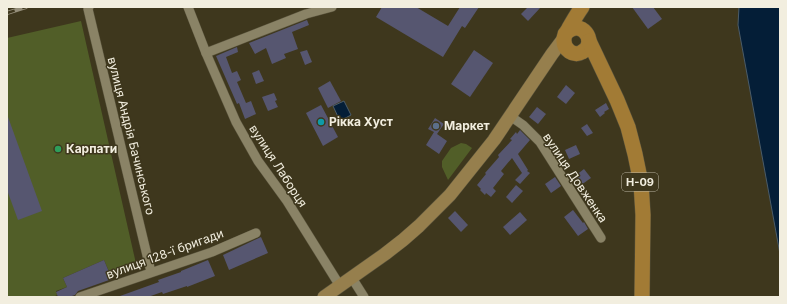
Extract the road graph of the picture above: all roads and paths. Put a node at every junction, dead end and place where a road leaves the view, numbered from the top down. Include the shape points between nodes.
1 (89, 7) edge
2 (188, 7) edge
3 (332, 7) edge
4 (582, 7) edge
5 (586, 7) edge
6 (589, 39) junction
7 (568, 44) junction
8 (206, 53) junction
9 (604, 73) junction
10 (510, 116) junction
11 (256, 233) dead end
12 (601, 238) dead end
13 (151, 272) junction
14 (352, 278) junction
15 (340, 286) junction
16 (80, 297) edge
17 (324, 297) edge
18 (364, 297) edge
19 (642, 297) edge

1 - 13 street, вулиця Андрія Бачинського
2 - 8 street, вулиця Лаборця
3 - 8 street via 306,14
4 - 7 main road
5 - 6 main road, Н-09 via 586,29
6 - 7 main road via 586,50 578,54
6 - 7 main road via 583,30 572,29 568,31
6 - 9 main road, Н-09
7 - 9 main road, Н-09
7 - 10 main road via 552,54
8 - 15 street, вулиця Лаборця via 236,122 258,161 287,201
9 - 19 main road, Н-09 via 628,127 641,183
10 - 12 street, вулиця Довженка via 540,142
10 - 14 main road via 450,195 403,240
11 - 13 street, вулиця 128-ї бригади via 212,252
13 - 16 street, вулиця 128-ї бригади
14 - 15 main road
14 - 18 street
15 - 17 main road

